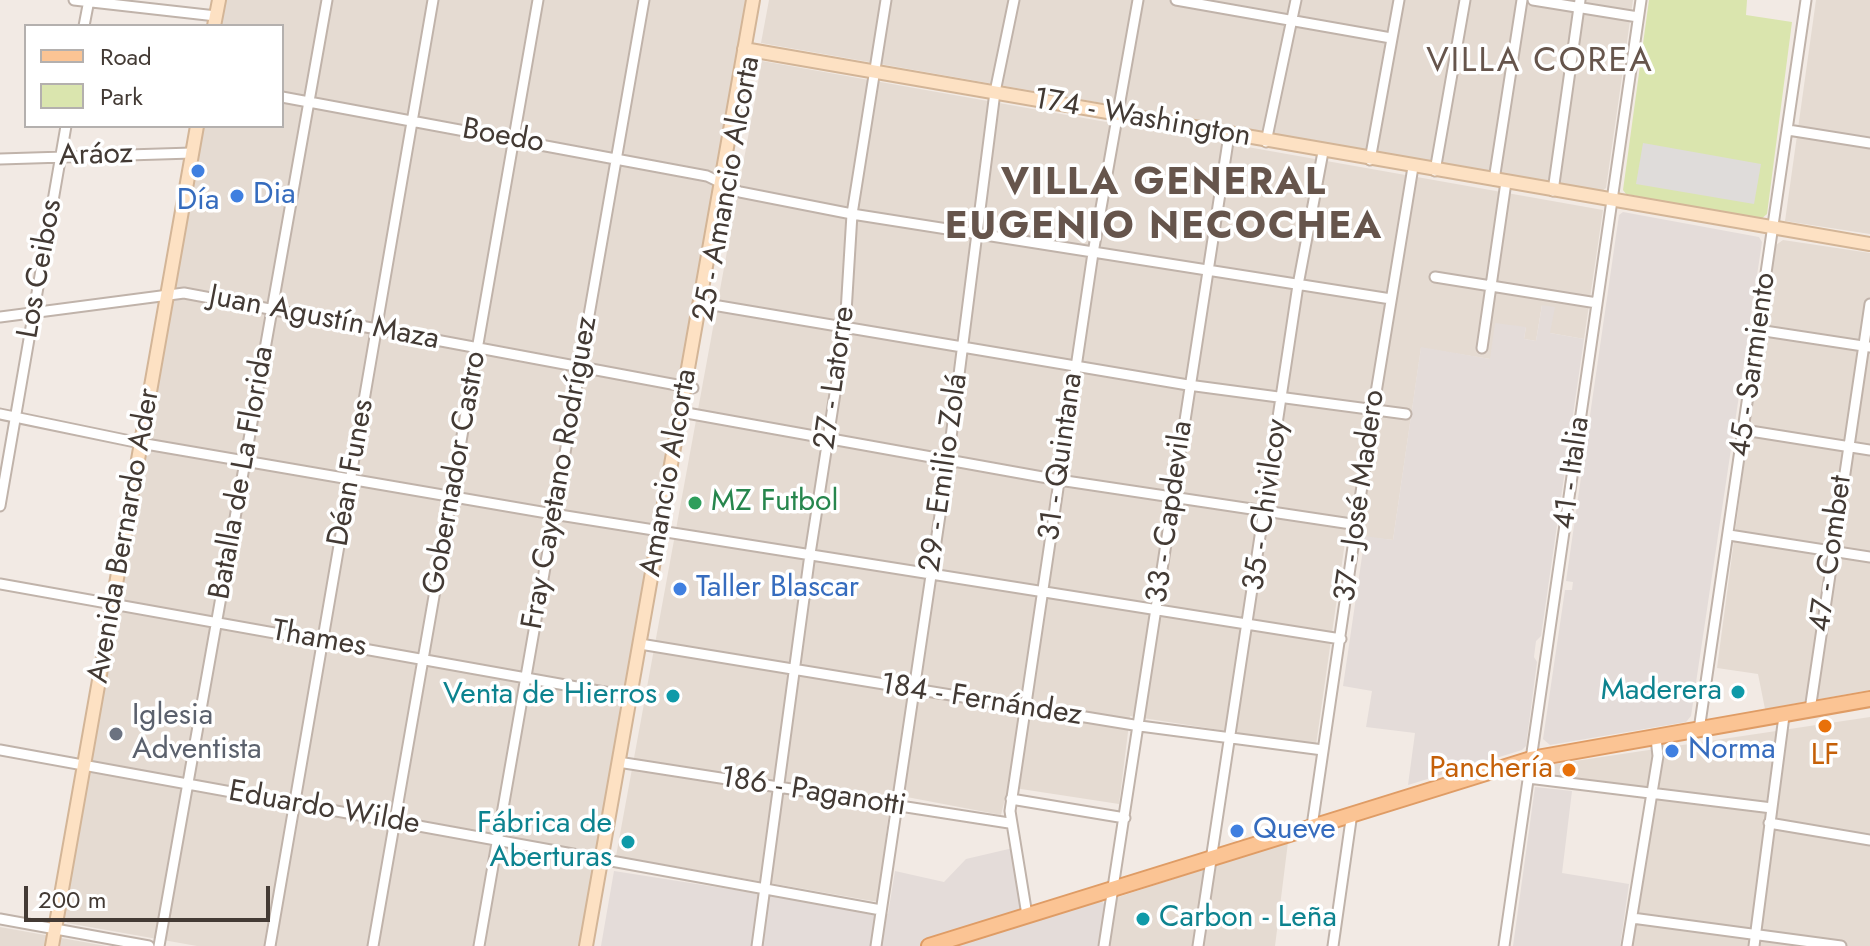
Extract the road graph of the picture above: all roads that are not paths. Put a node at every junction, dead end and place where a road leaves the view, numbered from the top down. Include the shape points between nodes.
1 (74, 0) edge
2 (219, 0) edge
3 (327, 0) edge
4 (433, 0) edge
5 (538, 0) edge
6 (644, 0) edge
7 (753, 0) edge
8 (761, 0) edge
9 (886, 0) edge
10 (1014, 0) edge
11 (1138, 0) edge
12 (1176, 0) edge
13 (1296, 0) edge
14 (1399, 0) edge
15 (1465, 0) edge
16 (1522, 0) edge
17 (1533, 0) edge
18 (1641, 0) edge
19 (1806, 0) edge
20 (89, 1) edge
21 (1579, 4) edge
22 (1638, 17) junction
23 (1293, 20) junction
24 (215, 21) edge
25 (84, 24) edge
26 (1391, 38) junction
27 (748, 50) junction
28 (872, 73) junction
29 (995, 92) junction
30 (284, 97) edge
31 (309, 102) junction
32 (1119, 113) junction
33 (412, 121) junction
34 (66, 128) edge
35 (197, 128) edge
36 (1788, 130) junction
37 (1229, 135) junction
38 (514, 139) junction
39 (1266, 142) junction
40 (1870, 143) edge
41 (1323, 152) junction
42 (192, 153) junction
43 (61, 157) junction
44 (616, 158) junction
45 (0, 159) edge
46 (1370, 160) junction
47 (1413, 167) junction
48 (1435, 171) junction
49 (1500, 181) junction
50 (726, 185) junction
51 (1553, 191) junction
52 (1612, 201) junction
53 (852, 214) junction
54 (1773, 228) junction
55 (975, 234) junction
56 (1870, 244) edge
57 (1093, 253) junction
58 (1208, 271) junction
59 (1435, 277) dead end
60 (1298, 285) junction
61 (1490, 287) junction
62 (167, 292) junction
63 (1391, 299) junction
64 (705, 303) junction
65 (1597, 303) junction
66 (1870, 304) edge
67 (273, 310) junction
68 (34, 312) junction
69 (0, 317) edge
70 (376, 329) junction
71 (845, 329) junction
72 (1758, 330) junction
73 (1867, 347) edge
74 (479, 348) junction
75 (962, 348) junction
76 (1482, 348) dead end
77 (1076, 365) junction
78 (579, 366) junction
79 (1188, 385) junction
80 (690, 388) junction
81 (1282, 399) junction
82 (1373, 411) junction
83 (685, 413) junction
84 (0, 414) edge
85 (1406, 414) dead end
86 (16, 417) junction
87 (1744, 430) junction
88 (827, 440) junction
89 (140, 443) junction
90 (1847, 446) junction
91 (1870, 450) edge
92 (244, 461) junction
93 (948, 461) junction
94 (351, 479) junction
95 (1059, 480) junction
96 (450, 496) junction
97 (1172, 498) junction
98 (0, 506) edge
99 (1265, 512) junction
100 (553, 514) junction
101 (1358, 525) junction
102 (664, 530) junction
103 (1729, 535) junction
104 (1833, 552) junction
105 (810, 554) junction
106 (1870, 557) edge
107 (932, 573) junction
108 (0, 584) edge
109 (1042, 591) junction
110 (113, 604) junction
111 (1157, 610) junction
112 (217, 622) junction
113 (1250, 625) junction
114 (1341, 639) junction
115 (323, 641) junction
116 (643, 645) junction
117 (422, 658) junction
118 (794, 669) junction
119 (525, 676) junction
120 (913, 690) junction
121 (634, 698) junction
122 (1870, 699) edge
123 (1026, 708) junction
124 (1810, 710) junction
125 (1784, 716) junction
126 (1140, 726) junction
127 (1699, 730) junction
128 (1232, 738) junction
129 (1656, 738) junction
130 (0, 750) edge
131 (1323, 750) junction
132 (1531, 759) junction
133 (621, 763) junction
134 (85, 766) junction
135 (1528, 778) junction
136 (187, 784) junction
137 (778, 787) junction
138 (1652, 793) junction
139 (1011, 799) junction
140 (294, 804) junction
141 (895, 806) junction
142 (1772, 808) junction
143 (1352, 813) junction
144 (1125, 818) junction
145 (395, 821) junction
146 (1009, 823) junction
147 (1769, 823) junction
148 (1312, 826) junction
149 (496, 840) junction
150 (1870, 840) edge
151 (1213, 858) junction
152 (605, 860) junction
153 (1111, 889) junction
154 (764, 890) junction
155 (881, 910) junction
156 (1027, 915) junction
157 (1632, 918) junction
158 (0, 919) edge
159 (55, 929) junction
160 (1756, 934) junction
161 (52, 946) edge
162 (149, 946) edge
163 (159, 946) edge
164 (270, 946) edge
165 (373, 946) edge
166 (479, 946) edge
167 (586, 946) edge
168 (594, 946) edge
169 (757, 946) edge
170 (876, 946) edge
171 (929, 946) edge
172 (1104, 946) edge
173 (1198, 946) edge
174 (1333, 946) edge
175 (1504, 946) edge
176 (1627, 946) edge
177 (1754, 946) edge
178 (1841, 946) edge

1 - 20 street
2 - 24 main road
3 - 31 street, Batalla de La Florida
4 - 33 street, Déan Funes
5 - 38 street, Gobernador Castro
6 - 44 street, Fray Cayetano Rodríguez
7 - 27 main road
8 - 27 main road, 25 - Amancio Alcorta
9 - 28 street, 27 - Latorre
10 - 29 street, 29 - Emilio Zolá
11 - 32 street, 31 - Quintana
12 - 23 street
13 - 23 street
14 - 26 street
15 - 48 street
16 - 49 street
17 - 21 street
18 - 22 street, 41 - Italia
19 - 36 street, 45 - Sarmiento
20 - 24 street
20 - 25 street
21 - 22 street
21 - 51 street
22 - 52 street, 41 - Italia
23 - 26 street
23 - 39 street
26 - 46 street
27 - 28 main road, 174 - Washington
27 - 50 main road, 25 - Amancio Alcorta
28 - 29 main road, 174 - Washington
28 - 53 street, 27 - Latorre
29 - 32 main road, 174 - Washington
29 - 55 street, 29 - Emilio Zolá
30 - 31 street, Boedo
31 - 33 street, Boedo
31 - 67 street, Batalla de La Florida
32 - 37 main road, 174 - Washington
32 - 57 street, 31 - Quintana
33 - 38 street, Boedo
33 - 70 street, Déan Funes
34 - 43 street, Los Ceibos
35 - 42 main road, Avenida Bernardo Ader
36 - 40 street
36 - 54 street, 45 - Sarmiento
37 - 39 main road, 174 - Washington
37 - 58 street, 33 - Capdevila
38 - 44 street, Boedo
38 - 74 street, Gobernador Castro
39 - 41 main road, 174 - Washington
41 - 46 main road, 174 - Washington
41 - 60 street, 35 - Chivilcoy
42 - 43 street, Aráoz
42 - 62 main road, Avenida Bernardo Ader
43 - 45 street, Aráoz
43 - 68 street, Los Ceibos
44 - 50 street, Boedo via 707,176
44 - 78 street, Fray Cayetano Rodríguez
46 - 47 main road, 174 - Washington
47 - 48 main road, 174 - Washington
47 - 63 street, 37 - José Madero
48 - 49 main road, 174 - Washington
49 - 51 main road, 174 - Washington
49 - 61 street
50 - 53 street, Boedo
50 - 64 main road, Amancio Alcorta
51 - 52 main road, 174 - Washington
52 - 54 main road, 174 - Washington
52 - 65 street, 41 - Italia
53 - 55 street, Boedo
53 - 71 street, 27 - Latorre
54 - 56 main road, 174 - Washington
54 - 72 street, 45 - Sarmiento
55 - 57 street, Boedo
55 - 75 street, 29 - Emilio Zolá
57 - 58 street, Boedo
57 - 77 street, 31 - Quintana
58 - 60 street, Boedo
58 - 79 street, 33 - Capdevila
59 - 61 street
60 - 63 street, Boedo
60 - 81 street, 35 - Chivilcoy
61 - 65 street
61 - 76 street
62 - 67 street, Juan Agustín Maza
62 - 68 street, Juan Agustín Maza
62 - 89 main road, Avenida Bernardo Ader
63 - 82 street, 37 - José Madero
64 - 71 street
64 - 80 main road, Amancio Alcorta
65 - 132 street, 41 - Italia
66 - 73 street, 47 - Combet
67 - 70 street, Juan Agustín Maza
67 - 92 street, Batalla de La Florida
68 - 69 street, Juan Agustín Maza
68 - 86 street, Los Ceibos
70 - 74 street, Juan Agustín Maza
70 - 94 street, Déan Funes
71 - 75 street
71 - 88 street, 27 - Latorre
72 - 73 street
72 - 87 street, 45 - Sarmiento
73 - 90 street, 47 - Combet
74 - 78 street, Juan Agustín Maza
74 - 96 street, Gobernador Castro
75 - 77 street
75 - 93 street, 29 - Emilio Zolá
77 - 79 street
77 - 95 street, 31 - Quintana
78 - 80 street, Juan Agustín Maza
78 - 100 street, Fray Cayetano Rodríguez
79 - 81 street
79 - 97 street, 33 - Capdevila
80 - 83 main road, Amancio Alcorta
81 - 82 street
81 - 99 street, 35 - Chivilcoy
82 - 85 street
82 - 101 street, 37 - José Madero
83 - 88 street
83 - 102 main road
84 - 86 street
86 - 89 street
86 - 98 street, Los Ceibos
87 - 90 street
87 - 103 street, 45 - Sarmiento
88 - 93 street
88 - 105 street, 27 - Latorre
89 - 92 street
89 - 110 main road, Avenida Bernardo Ader
90 - 91 street
90 - 104 street, 47 - Combet
92 - 94 street
92 - 112 street, Batalla de La Florida
93 - 95 street
93 - 107 street, 29 - Emilio Zolá
94 - 96 street
94 - 115 street, Déan Funes
95 - 97 street
95 - 109 street, 31 - Quintana
96 - 100 street
96 - 117 street, Gobernador Castro
97 - 99 street
97 - 111 street, 33 - Capdevila
99 - 101 street
99 - 113 street, 35 - Chivilcoy
100 - 102 street
100 - 119 street, Fray Cayetano Rodríguez
101 - 114 street, 37 - José Madero
102 - 105 street
102 - 116 main road
103 - 104 street
103 - 127 street, 45 - Sarmiento
104 - 106 street
104 - 124 street, 47 - Combet
105 - 107 street
105 - 118 street, 27 - Latorre
107 - 109 street
107 - 120 street, 29 - Emilio Zolá
108 - 110 street, Thames
109 - 111 street
109 - 123 street, 31 - Quintana
110 - 112 street, Thames
110 - 134 main road, Avenida Bernardo Ader
111 - 113 street
111 - 126 street, 33 - Capdevila
112 - 115 street, Thames
112 - 136 street, Batalla de La Florida
113 - 114 street
113 - 128 street, 35 - Chivilcoy
114 - 131 street, 37 - José Madero
115 - 117 street, Thames
115 - 140 street, Déan Funes
116 - 118 street, 184 - Fernández
116 - 121 main road
117 - 119 street, Thames
117 - 145 street, Gobernador Castro
118 - 120 street, 184 - Fernández
118 - 137 street, 27 - Latorre
119 - 121 street, Thames
119 - 149 street, Fray Cayetano Rodríguez
120 - 123 street, 184 - Fernández
120 - 141 street, 29 - Emilio Zolá
121 - 133 main road
122 - 124 main road
123 - 126 street, 184 - Fernández
123 - 139 street, 31 - Quintana
124 - 125 main road
125 - 127 main road
125 - 142 street
126 - 128 street, 184 - Fernández
126 - 144 street, 33 - Capdevila
127 - 129 main road
128 - 131 street, 184 - Fernández
128 - 151 street, 35 - Chivilcoy
129 - 132 main road
129 - 138 street
130 - 134 street, Eduardo Wilde
131 - 148 street, 37 - José Madero
132 - 135 street, 41 - Italia
132 - 143 main road
133 - 137 street, 186 - Paganotti
133 - 152 main road
134 - 136 street, Eduardo Wilde
134 - 159 main road, Avenida Bernardo Ader
135 - 138 street
135 - 175 street, 41 - Italia
136 - 140 street, Eduardo Wilde
136 - 163 street, Batalla de La Florida
137 - 141 street, 186 - Paganotti
137 - 154 street, 27 - Latorre
138 - 142 street
138 - 157 street
139 - 144 street
139 - 146 street, 31 - Quintana
140 - 145 street, Eduardo Wilde
140 - 164 street, Déan Funes
141 - 146 street, 186 - Paganotti
141 - 155 street, 29 - Emilio Zolá
142 - 147 street
143 - 148 main road
143 - 174 street
144 - 153 street, 33 - Capdevila
145 - 149 street, Eduardo Wilde
145 - 165 street, Gobernador Castro
146 - 156 street, 31 - Quintana
147 - 150 street
147 - 160 street
148 - 151 main road
149 - 152 street, Eduardo Wilde
149 - 166 street, Fray Cayetano Rodríguez
151 - 153 main road
151 - 173 street, 35 - Chivilcoy
152 - 154 street, Eduardo Wilde
152 - 167 main road
152 - 168 main road
153 - 156 main road
153 - 172 street, 33 - Capdevila
154 - 155 street, Eduardo Wilde
154 - 169 street, 27 - Latorre
155 - 170 street, 29 - Emilio Zolá
156 - 171 main road
157 - 160 street
157 - 176 street
158 - 159 street
159 - 161 main road, Avenida Bernardo Ader
159 - 162 street
160 - 177 street
160 - 178 street

